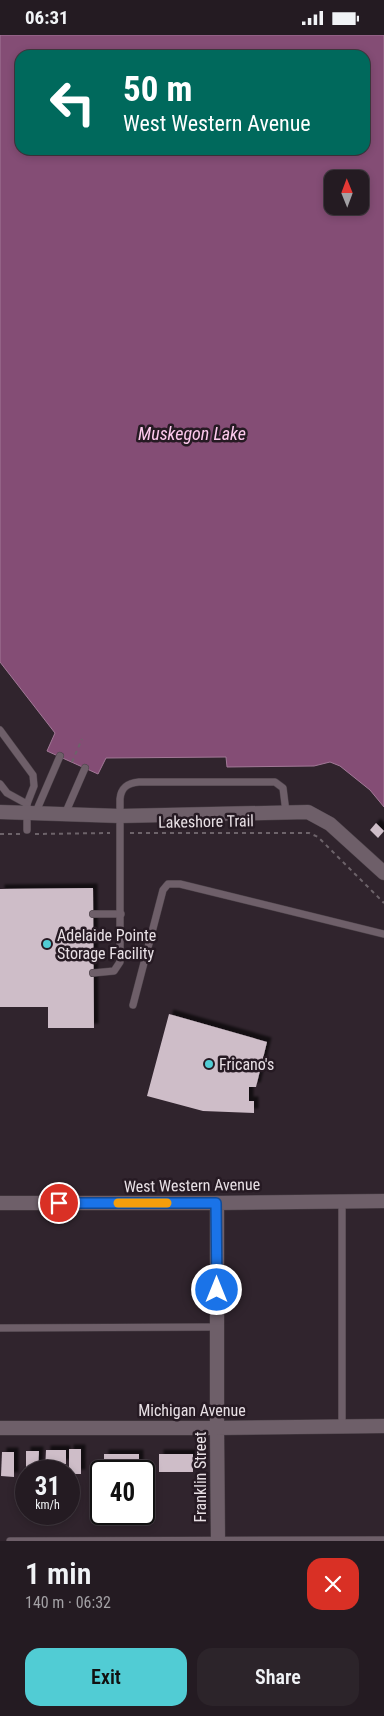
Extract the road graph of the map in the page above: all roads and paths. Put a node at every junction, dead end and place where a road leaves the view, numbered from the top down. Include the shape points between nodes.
1 (0, 730) edge
2 (82, 739) dead end
3 (60, 756) dead end
4 (72, 762) dead end
5 (85, 768) dead end
6 (0, 784) edge
7 (30, 811) junction
8 (0, 812) edge
9 (286, 812) junction
10 (65, 814) junction
11 (120, 816) junction
12 (27, 830) dead end
13 (120, 833) junction
14 (0, 834) edge
15 (384, 873) edge
16 (384, 903) edge
17 (93, 914) dead end
18 (121, 914) junction
19 (384, 934) edge
20 (93, 973) dead end
21 (133, 1005) dead end
22 (342, 1200) junction
23 (384, 1201) edge
24 (0, 1203) edge
25 (216, 1203) junction
26 (217, 1327) junction
27 (0, 1328) edge
28 (342, 1426) junction
29 (384, 1426) edge
30 (0, 1428) edge
31 (217, 1428) junction
32 (384, 1540) edge
33 (10, 1541) edge
34 (218, 1541) edge

1 - 7 lane via 33,775
2 - 4 path
3 - 7 lane
5 - 10 lane
6 - 7 lane
7 - 8 street
7 - 10 street
7 - 12 lane
9 - 11 street
9 - 11 lane via 283,788 275,782 139,782 129,784 121,792
9 - 15 street via 308,812 321,817
10 - 11 street
11 - 13 lane
13 - 14 path, Lakeshore Trail
13 - 16 path, Lakeshore Trail via 309,833 318,837
13 - 18 lane
17 - 18 lane
18 - 20 lane via 119,965 110,973
19 - 21 lane via 180,884 168,884 163,890
22 - 23 street, West Western Avenue
22 - 25 street, West Western Avenue
22 - 28 lane
24 - 25 street, West Western Avenue
25 - 26 street, Franklin Street
26 - 27 lane
26 - 31 street, Franklin Street
28 - 29 street, Michigan Avenue
28 - 31 street, Michigan Avenue
30 - 31 street, Michigan Avenue
31 - 34 street, Franklin Street
32 - 34 lane
33 - 34 lane

